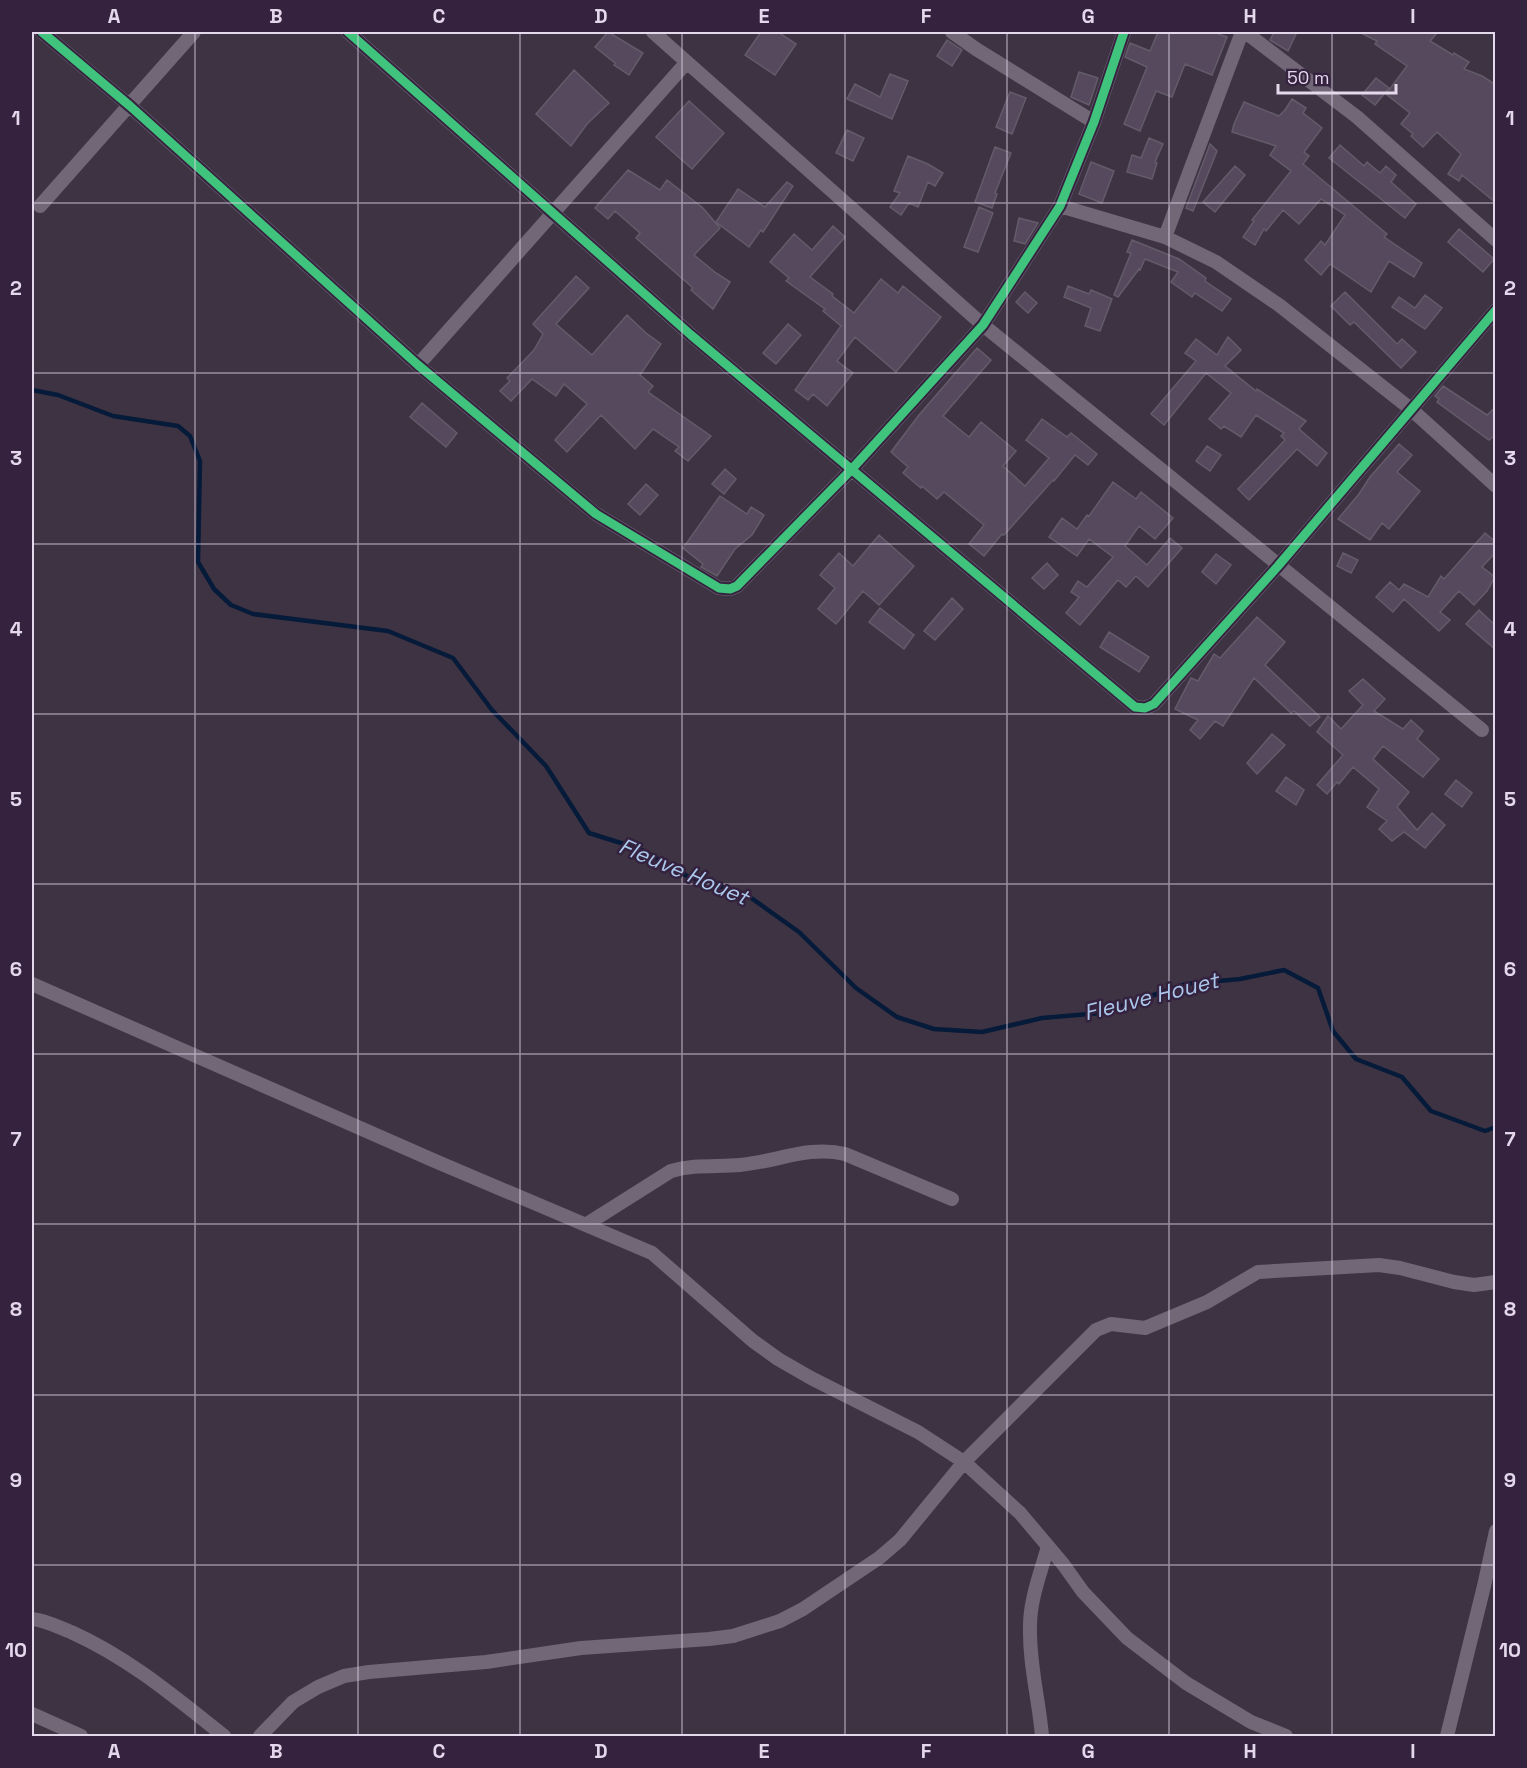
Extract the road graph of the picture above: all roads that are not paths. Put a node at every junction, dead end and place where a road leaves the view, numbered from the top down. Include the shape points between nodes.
1 (42, 32) edge
2 (194, 32) edge
3 (348, 32) edge
4 (653, 32) edge
5 (952, 32) edge
6 (1124, 32) edge
7 (1243, 32) edge
8 (687, 62) junction
9 (130, 106) junction
10 (1094, 122) junction
11 (40, 206) dead end
12 (1060, 206) junction
13 (553, 214) junction
14 (1165, 237) junction
15 (1496, 240) edge
16 (1496, 310) edge
17 (983, 325) junction
18 (417, 364) junction
19 (1412, 410) junction
20 (851, 470) junction
21 (1496, 486) edge
22 (1278, 566) junction
23 (1482, 730) dead end
24 (32, 984) edge
25 (952, 1199) dead end
26 (587, 1224) junction
27 (1496, 1282) edge
28 (964, 1462) junction
29 (1496, 1531) edge
30 (1048, 1545) junction
31 (32, 1619) edge
32 (32, 1714) edge
33 (81, 1737) edge
34 (224, 1737) edge
35 (260, 1737) edge
36 (1042, 1737) edge
37 (1286, 1737) edge
38 (1447, 1737) edge

1 - 9 street
2 - 9 street
3 - 13 street
4 - 8 street
5 - 10 street
6 - 10 street
7 - 14 street
7 - 15 street via 1357,117
8 - 13 street
8 - 17 street
9 - 11 street
9 - 18 street
10 - 12 street
12 - 14 street
12 - 17 street
13 - 18 street
13 - 20 street
14 - 19 street via 1216,262 1279,305
16 - 19 street
17 - 20 street
17 - 22 street
18 - 20 street via 596,514 724,590 737,586
19 - 21 street
19 - 22 street
20 - 22 street via 1135,707 1155,704
22 - 23 street
24 - 26 street
25 - 26 street via 845,1154 813,1151 738,1166 671,1171
26 - 28 street via 652,1253 778,1359 918,1432
27 - 28 street via 1474,1285 1379,1265 1258,1272 1206,1302 1145,1329 1111,1324 1096,1330
28 - 30 street via 1020,1513
28 - 35 street via 900,1540 879,1558 780,1621 733,1636 581,1648 344,1676 293,1702
29 - 38 street
30 - 36 street via 1030,1625
30 - 37 street via 1102,1613 1158,1664 1251,1722
31 - 34 street via 55,1625 135,1666
32 - 33 street

